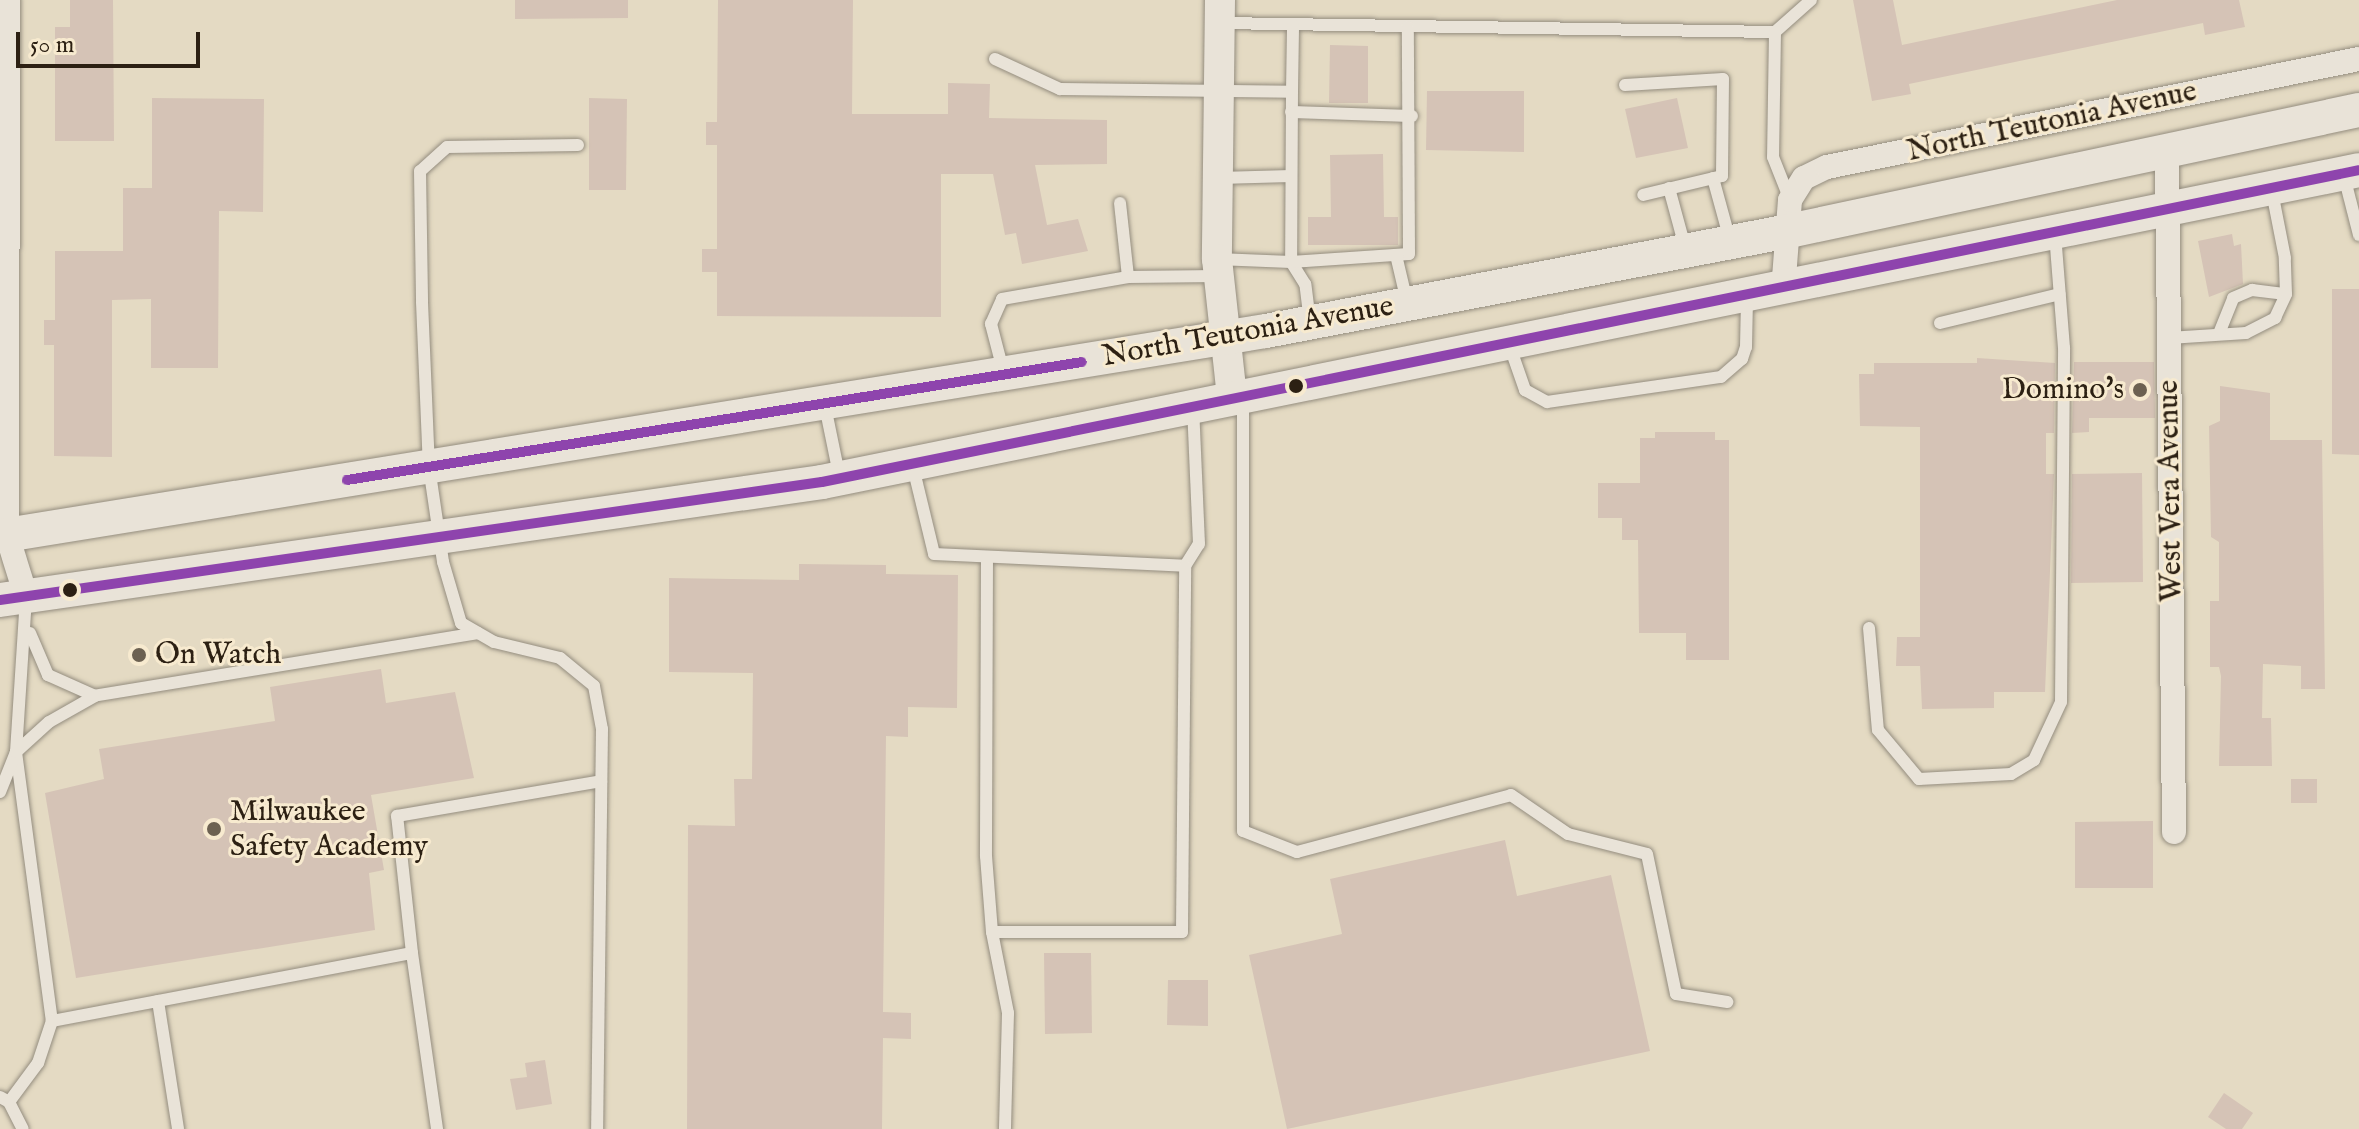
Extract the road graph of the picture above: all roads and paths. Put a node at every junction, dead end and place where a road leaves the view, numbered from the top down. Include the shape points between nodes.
1 (8, 0) edge
2 (1811, 0) edge
3 (1220, 12) edge
4 (1293, 25) junction
5 (1408, 27) junction
6 (1775, 32) junction
7 (995, 59) dead end
8 (2359, 59) edge
9 (1625, 85) dead end
10 (1220, 88) junction
11 (1292, 92) junction
12 (2359, 110) edge
13 (1291, 112) junction
14 (1412, 116) junction
15 (578, 145) dead end
16 (2167, 150) junction
17 (2351, 172) edge
18 (1291, 176) junction
19 (1218, 178) junction
20 (1713, 178) junction
21 (1669, 188) junction
22 (2271, 189) junction
23 (1643, 195) dead end
24 (1120, 203) dead end
25 (2168, 211) junction
26 (1787, 216) junction
27 (2055, 234) junction
28 (2359, 235) edge
29 (1730, 242) junction
30 (1686, 251) junction
31 (1396, 255) junction
32 (1291, 262) junction
33 (1217, 267) junction
34 (1128, 277) junction
35 (1783, 291) junction
36 (2060, 294) junction
37 (2286, 294) junction
38 (1747, 298) junction
39 (1408, 304) junction
40 (1310, 322) junction
41 (1940, 323) dead end
42 (2220, 331) junction
43 (1223, 338) junction
44 (2169, 338) junction
45 (1509, 344) junction
46 (1004, 374) junction
47 (1238, 397) junction
48 (824, 403) junction
49 (1193, 406) junction
50 (913, 464) junction
51 (429, 467) junction
52 (839, 479) junction
53 (4, 536) edge
54 (440, 537) junction
55 (987, 557) junction
56 (1185, 566) junction
57 (18, 608) edge
58 (1869, 628) dead end
59 (478, 633) junction
60 (95, 696) junction
61 (16, 752) junction
62 (601, 781) junction
63 (0, 792) edge
64 (2174, 832) dead end
65 (992, 932) junction
66 (412, 953) junction
67 (158, 1001) junction
68 (1727, 1002) dead end
69 (52, 1021) junction
70 (5, 1100) edge
71 (23, 1129) edge
72 (178, 1129) edge
73 (437, 1129) edge
74 (597, 1129) edge
75 (1005, 1129) edge

1 - 53 street
2 - 6 lane
3 - 4 lane
3 - 10 street
4 - 5 lane
4 - 11 lane
5 - 6 lane
5 - 14 lane
6 - 26 lane via 1773,157
7 - 10 lane via 1060,89
8 - 26 street, North Teutonia Avenue via 1827,167 1804,178
9 - 20 lane via 1723,79 1722,176
10 - 11 lane
10 - 19 street
11 - 13 lane
12 - 16 main road, North Teutonia Avenue
13 - 14 lane
13 - 18 lane
14 - 31 lane via 1409,254
15 - 51 lane via 447,147 420,171
16 - 25 street, West Vera Avenue
16 - 26 main road, North Teutonia Avenue
17 - 22 main road, North Teutonia Avenue
17 - 28 lane
18 - 19 lane
18 - 32 lane
19 - 33 street
20 - 21 lane
20 - 29 lane
21 - 23 lane
21 - 30 lane
22 - 25 main road, North Teutonia Avenue
22 - 37 lane
24 - 34 lane
25 - 27 main road, North Teutonia Avenue
25 - 44 street, West Vera Avenue
26 - 29 main road, North Teutonia Avenue
26 - 35 street
27 - 35 main road, North Teutonia Avenue
27 - 36 lane
29 - 30 main road, North Teutonia Avenue
30 - 39 main road, North Teutonia Avenue
31 - 32 lane
31 - 39 lane
32 - 33 lane
32 - 40 lane via 1305,284
33 - 34 lane
33 - 43 street
34 - 46 lane via 1002,299 991,324
35 - 38 main road, North Teutonia Avenue
36 - 41 lane
36 - 58 lane via 2061,702 2034,760 2011,774 1919,779 1878,730
37 - 42 lane via 2275,318 2246,333
37 - 42 lane via 2252,290 2233,298
38 - 45 main road, North Teutonia Avenue
38 - 45 lane via 1746,347 1742,359 1721,377 1547,402 1525,390
39 - 40 main road, North Teutonia Avenue
40 - 43 main road, North Teutonia Avenue
42 - 44 lane
43 - 46 main road, North Teutonia Avenue
43 - 47 street
44 - 64 street, West Vera Avenue
45 - 47 main road, North Teutonia Avenue
46 - 48 main road, North Teutonia Avenue
47 - 49 main road, North Teutonia Avenue
47 - 68 lane via 1243,831 1297,852 1511,795 1568,834 1647,854 1676,994
48 - 51 main road, North Teutonia Avenue
48 - 52 lane
49 - 50 main road, North Teutonia Avenue
49 - 56 lane via 1199,544
50 - 52 main road, North Teutonia Avenue
50 - 55 lane via 934,554
51 - 53 main road, North Teutonia Avenue
51 - 54 lane
52 - 54 main road, North Teutonia Avenue
53 - 57 street
54 - 57 main road, North Teutonia Avenue
54 - 59 lane via 461,623
55 - 56 lane
55 - 65 lane via 986,856
56 - 65 lane via 1182,932
57 - 60 lane via 48,675
57 - 61 lane
59 - 60 lane
59 - 62 lane via 560,658 594,686
60 - 61 lane via 49,722
61 - 63 lane
61 - 69 lane
62 - 66 lane via 397,816
62 - 74 lane
65 - 75 lane via 1008,1013
66 - 67 lane
66 - 73 lane
67 - 69 lane
67 - 72 lane
69 - 70 lane via 38,1063
70 - 71 lane

